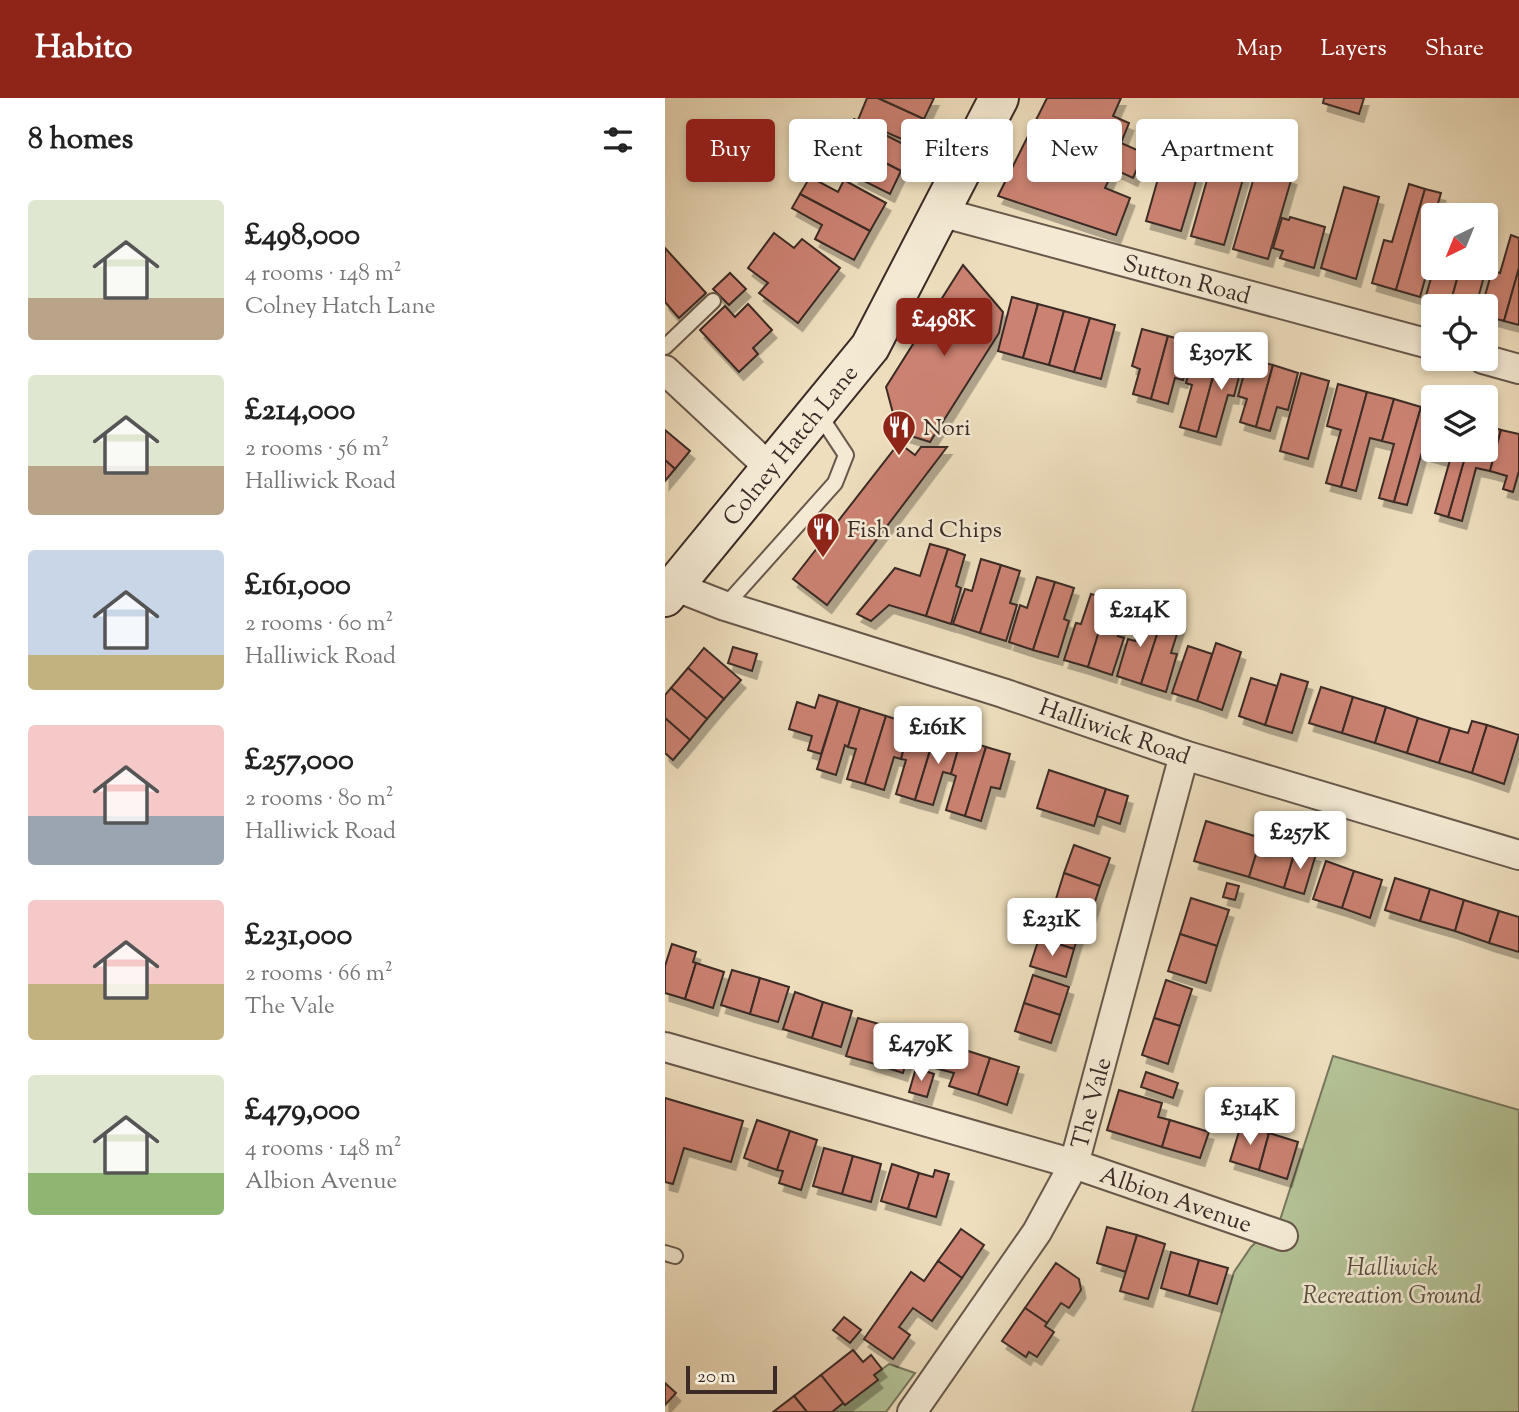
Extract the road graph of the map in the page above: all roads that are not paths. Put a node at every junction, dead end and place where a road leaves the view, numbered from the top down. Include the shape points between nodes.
1 (999, 98) edge
2 (940, 212) junction
3 (713, 301) dead end
4 (1421, 342) edge
5 (1498, 363) edge
6 (665, 365) edge
7 (1519, 369) edge
8 (818, 412) junction
9 (771, 469) junction
10 (670, 592) edge
11 (725, 606) junction
12 (1184, 755) junction
13 (1519, 855) edge
14 (665, 1047) edge
15 (1074, 1164) junction
16 (1283, 1236) dead end
17 (912, 1412) edge

1 - 2 main road, Colney Hatch Lane
2 - 4 street, Sutton Road
2 - 8 main road, Colney Hatch Lane via 870,347
3 - 6 lane
5 - 7 street
6 - 9 street
8 - 9 main road, Colney Hatch Lane
8 - 11 lane via 846,455 835,483
9 - 10 main road, Colney Hatch Lane
10 - 11 street, Halliwick Road
11 - 12 street, Halliwick Road
12 - 13 street, Halliwick Road
12 - 15 street, The Vale
14 - 15 street, Albion Avenue
15 - 16 street, Albion Avenue
15 - 17 street, The Vale via 1037,1232

